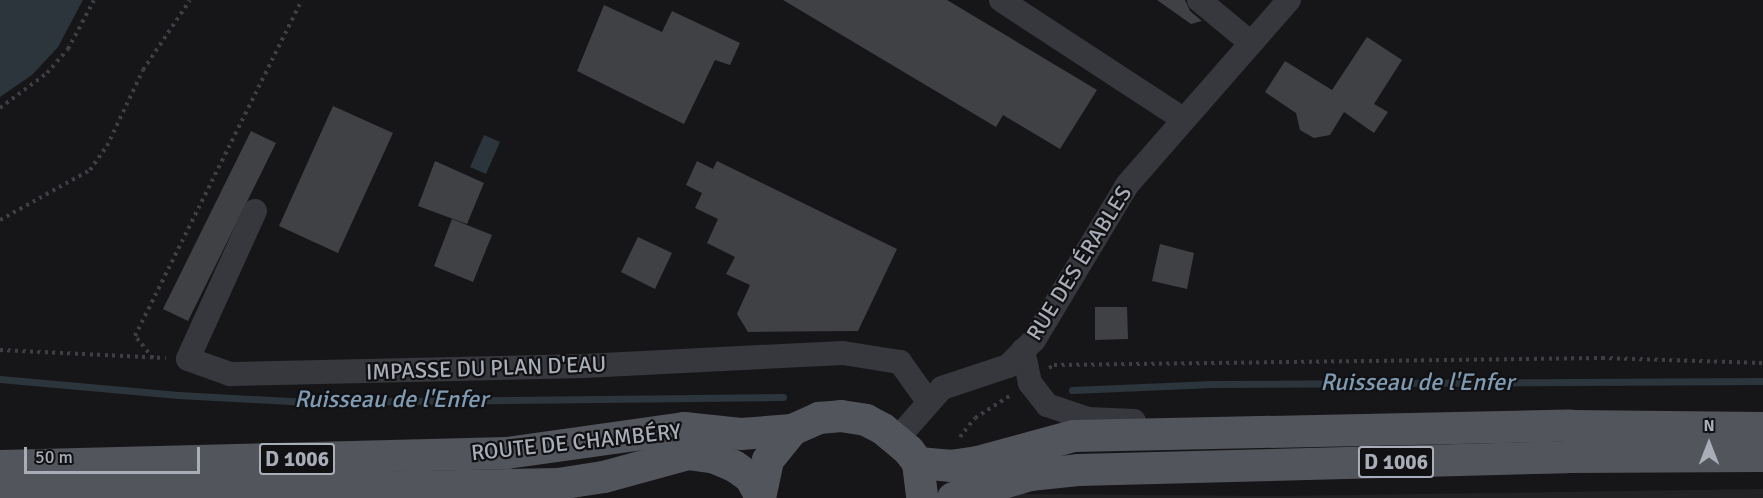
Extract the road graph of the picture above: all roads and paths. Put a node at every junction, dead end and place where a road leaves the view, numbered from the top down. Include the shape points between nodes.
1 (94, 0) edge
2 (190, 0) edge
3 (302, 0) edge
4 (1001, 0) edge
5 (1199, 0) edge
6 (1289, 0) edge
7 (1251, 44) junction
8 (0, 108) edge
9 (1183, 119) junction
10 (255, 211) dead end
11 (0, 220) edge
12 (0, 350) edge
13 (1023, 350) junction
14 (153, 358) junction
15 (188, 359) junction
16 (1763, 363) edge
17 (1030, 382) junction
18 (927, 400) junction
19 (1763, 428) edge
20 (1257, 429) junction
21 (792, 430) junction
22 (896, 440) junction
23 (1763, 456) edge
24 (918, 463) junction
25 (0, 466) edge
26 (950, 466) junction
27 (0, 495) edge
28 (759, 496) edge
29 (922, 498) edge
30 (953, 498) edge

1 - 8 path via 68,49 47,73
2 - 11 path via 143,70 107,146 90,170
3 - 14 path via 135,336
4 - 9 street
5 - 7 street
6 - 7 street, RUE DES ÉRABLES
7 - 9 street, RUE DES ÉRABLES
9 - 13 street, RUE DES ÉRABLES via 1104,218 1034,340
10 - 15 street
12 - 14 path
13 - 17 street
13 - 18 street, RUE DES ÉRABLES via 1008,366 958,381
14 - 15 path
15 - 18 street, IMPASSE DU PLAN D'EAU via 230,374 584,366 843,353 900,362
16 - 17 path via 1602,358 1054,364
17 - 20 street via 1047,405 1088,419
17 - 26 path via 964,428
18 - 22 street, RUE DES ÉRABLES
19 - 20 main road, D 1006
20 - 26 main road, D 1006 via 1074,436
21 - 22 main road via 819,418 841,416 866,420
21 - 25 main road, ROUTE DE CHAMBÉRY / D 1006 via 741,434 684,428 507,453
21 - 28 main road via 768,460
22 - 24 main road
23 - 30 main road, D 1006 via 1567,457 1078,471 1030,475
24 - 26 main road, D 1006
24 - 29 main road
27 - 28 main road, ROUTE DE CHAMBÉRY / D 1006 via 558,484 604,477 688,454 734,466 750,477

